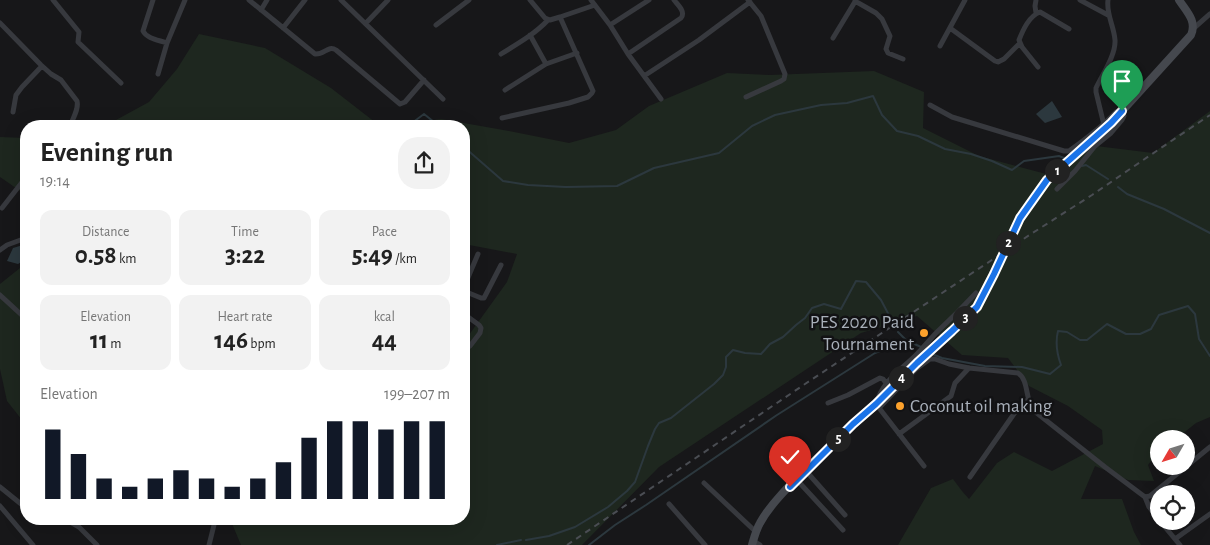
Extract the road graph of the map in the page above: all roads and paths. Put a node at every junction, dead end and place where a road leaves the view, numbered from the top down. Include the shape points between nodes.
1 (53, 0) edge
2 (153, 0) edge
3 (185, 0) edge
4 (249, 0) edge
5 (267, 0) edge
6 (305, 0) edge
7 (342, 0) edge
8 (388, 0) edge
9 (469, 0) edge
10 (530, 0) edge
11 (674, 0) edge
12 (856, 0) edge
13 (965, 0) edge
14 (1036, 0) edge
15 (1080, 0) edge
16 (1108, 0) edge
17 (1179, 0) edge
18 (646, 1) edge
19 (749, 1) edge
20 (593, 2) edge
21 (261, 10) junction
22 (1036, 13) junction
23 (1210, 14) edge
24 (1108, 15) junction
25 (560, 17) junction
26 (548, 20) junction
27 (0, 23) edge
28 (366, 23) junction
29 (436, 25) dead end
30 (610, 25) junction
31 (283, 28) junction
32 (950, 28) junction
33 (1194, 28) junction
34 (1069, 29) dead end
35 (530, 35) junction
36 (833, 38) dead end
37 (167, 43) junction
38 (1020, 43) junction
39 (940, 46) dead end
40 (577, 53) junction
41 (500, 54) dead end
42 (628, 54) junction
43 (903, 59) dead end
44 (546, 64) junction
45 (42, 66) junction
46 (1038, 67) dead end
47 (158, 74) dead end
48 (644, 76) junction
49 (424, 80) junction
50 (120, 83) dead end
51 (505, 90) dead end
52 (746, 97) dead end
53 (443, 99) dead end
54 (661, 99) dead end
55 (930, 105) dead end
56 (1122, 111) junction
57 (14, 112) dead end
58 (502, 118) dead end
59 (72, 120) edge
60 (1104, 125) junction
61 (20, 185) edge
62 (1058, 189) dead end
63 (1, 208) edge
64 (20, 240) edge
65 (0, 250) edge
66 (478, 254) dead end
67 (501, 265) dead end
68 (470, 272) edge
69 (470, 293) edge
70 (976, 293) dead end
71 (0, 295) edge
72 (20, 313) edge
73 (470, 318) edge
74 (470, 346) dead end
75 (969, 368) junction
76 (886, 383) junction
77 (1028, 399) junction
78 (828, 403) dead end
79 (877, 406) junction
80 (899, 434) junction
81 (1210, 447) edge
82 (924, 466) dead end
83 (806, 471) junction
84 (970, 477) dead end
85 (797, 480) junction
86 (704, 483) dead end
87 (0, 487) edge
88 (1145, 497) junction
89 (20, 503) edge
90 (669, 504) dead end
91 (0, 506) edge
92 (1150, 509) edge
93 (1210, 514) edge
94 (845, 515) dead end
95 (76, 525) edge
96 (214, 525) edge
97 (843, 530) dead end
98 (1168, 530) edge
99 (756, 532) junction
100 (1175, 539) junction
101 (755, 544) edge
102 (33, 545) edge
103 (97, 545) edge
104 (209, 545) edge
105 (705, 545) edge
106 (1180, 545) edge

1 - 50 street via 79,32 78,42
2 - 37 street via 143,31 148,37
3 - 37 street
4 - 21 street
5 - 21 street
6 - 31 street
7 - 28 street
8 - 28 street
9 - 29 street
10 - 26 street
11 - 42 street via 684,15
12 - 36 street
12 - 43 street via 882,19 890,36 888,53
13 - 32 street
14 - 22 street
15 - 24 street
16 - 24 street
17 - 33 main road
18 - 30 street
19 - 48 street via 699,40
19 - 52 street via 761,16 785,74 781,81
20 - 25 street
20 - 30 street
21 - 31 street
22 - 34 street via 1043,13
22 - 38 street
23 - 33 street
24 - 60 street via 1115,39 1114,48 1096,88
25 - 26 street
25 - 40 street
26 - 35 street
27 - 45 street
28 - 49 street
30 - 42 street
31 - 49 street via 315,54 333,48 400,104
32 - 38 street via 998,62
32 - 39 street
33 - 56 main road
35 - 41 street
35 - 44 street
37 - 47 street
38 - 46 street
40 - 44 street
40 - 58 street via 593,88 591,95
42 - 48 street
44 - 51 street
45 - 57 street via 16,95
45 - 59 street via 61,80 77,100
48 - 54 street
49 - 53 street
55 - 60 street via 952,118 1064,151 1069,151
56 - 60 street via 1116,112
56 - 62 street via 1122,120
56 - 79 main road, bridge via 1047,180 1020,218 977,307
61 - 63 street
64 - 65 street
66 - 68 street
67 - 69 street via 484,298
70 - 76 street
71 - 72 street
73 - 74 street via 481,328
75 - 77 street via 1020,374
75 - 79 street via 930,359
75 - 80 street via 955,383 951,396
76 - 78 street via 880,378
76 - 79 street via 879,394
77 - 84 street via 1018,408
77 - 88 street via 1041,417
79 - 80 street
79 - 83 main road via 853,424
80 - 82 street
81 - 88 street
83 - 85 main road
83 - 94 street
85 - 97 street
85 - 99 main road via 768,512
86 - 99 street
87 - 89 street
88 - 92 street
90 - 105 street
91 - 102 street
93 - 100 street
95 - 103 street
96 - 104 street
98 - 100 street
99 - 101 main road
100 - 106 street

